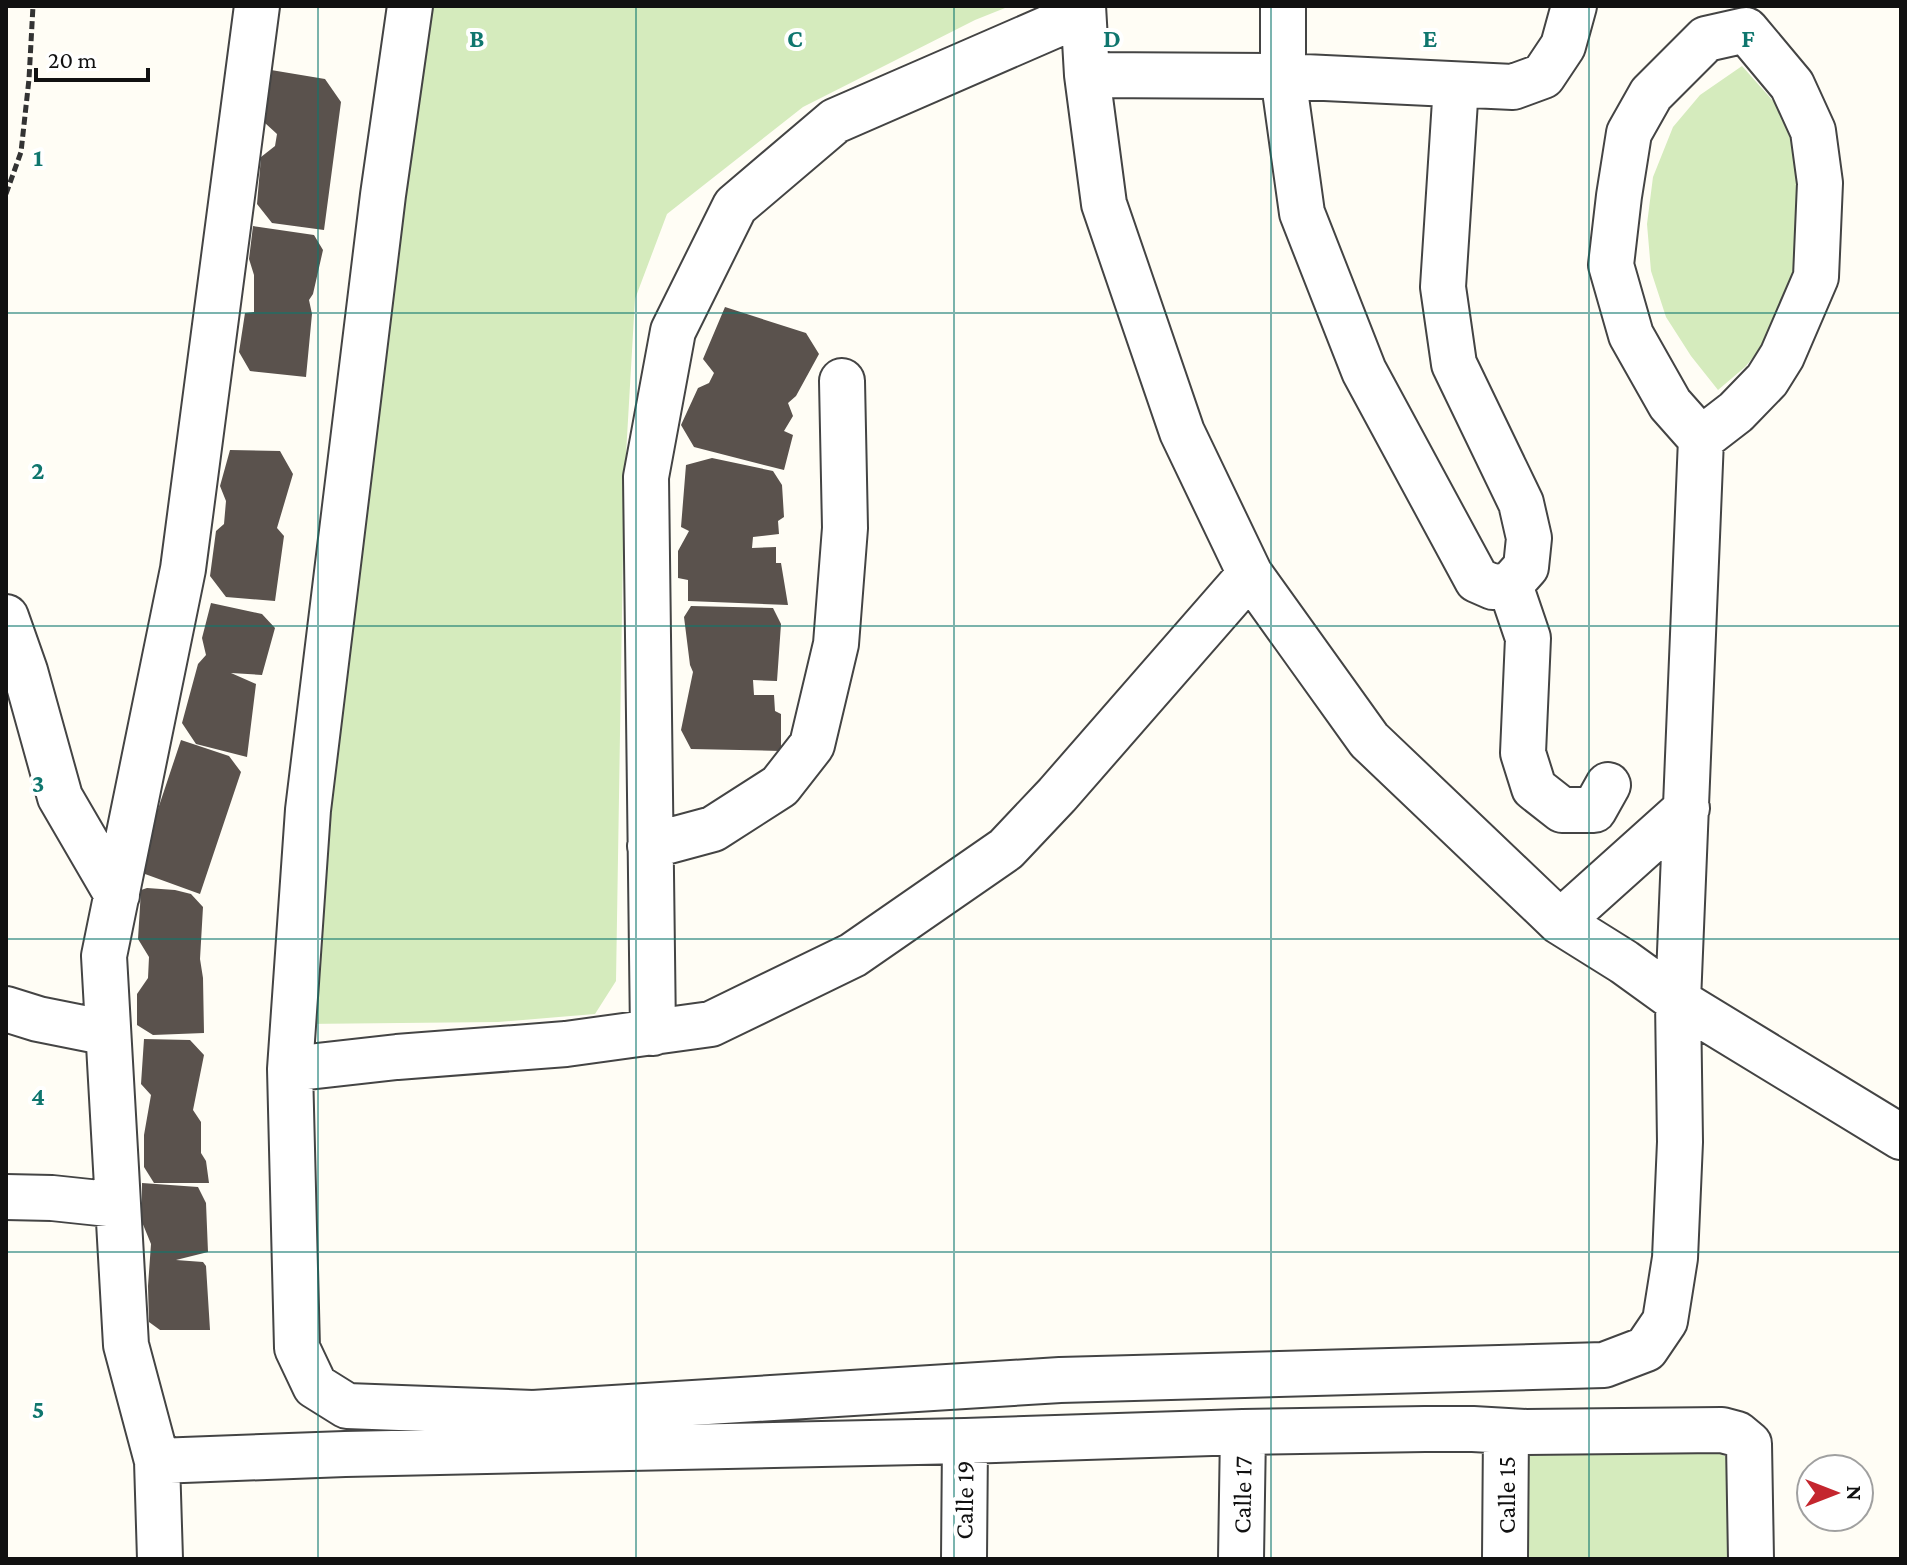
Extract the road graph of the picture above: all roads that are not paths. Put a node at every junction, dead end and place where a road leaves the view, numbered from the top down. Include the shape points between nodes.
1 (257, 6) edge
2 (410, 6) edge
3 (1283, 6) edge
4 (1574, 6) edge
5 (1083, 10) edge
6 (1735, 19) edge
7 (1087, 75) junction
8 (1283, 76) junction
9 (1456, 85) junction
10 (842, 381) dead end
11 (1701, 439) junction
12 (1250, 574) junction
13 (1510, 585) junction
14 (6, 617) edge
15 (15, 671) edge
16 (1608, 785) dead end
17 (1687, 808) junction
18 (650, 846) junction
19 (117, 895) junction
20 (1560, 922) junction
21 (1678, 1001) junction
22 (6, 1009) edge
23 (108, 1033) junction
24 (653, 1033) junction
25 (290, 1069) junction
26 (1901, 1137) edge
27 (6, 1197) edge
28 (118, 1205) junction
29 (1506, 1431) junction
30 (1243, 1432) junction
31 (965, 1441) junction
32 (157, 1461) junction
33 (160, 1559) edge
34 (964, 1559) edge
35 (1241, 1559) edge
36 (1505, 1559) edge
37 (1751, 1559) edge

1 - 19 street via 183,569
2 - 25 street via 308,810
3 - 8 street
4 - 9 street via 1563,46 1543,76 1513,87
5 - 7 street
5 - 18 street via 835,121 735,206 673,331 646,477
6 - 11 street via 1792,85 1813,131 1820,183 1816,277 1767,380
6 - 11 street via 1706,39 1651,94 1629,133 1611,265 1631,335 1670,404
7 - 8 street
7 - 12 street via 1104,204 1182,432
8 - 9 street
8 - 13 street via 1302,213 1364,371 1477,580 1493,587
9 - 13 street via 1443,287 1454,364 1521,503 1529,538 1526,567
10 - 18 street via 845,528 836,644 812,745 780,786 713,829
11 - 17 street
12 - 20 street via 1369,740
12 - 24 street via 1006,849 853,955 711,1024
13 - 16 street via 1528,638 1523,753 1534,788 1562,810 1594,810
14 - 15 street
15 - 19 street via 60,797
17 - 20 street
17 - 21 street
18 - 24 street
19 - 23 street via 104,956
20 - 21 street
21 - 25 street via 1680,1142 1675,1258 1665,1321 1646,1349 1604,1365 1060,1380 533,1413 347,1406 315,1386 297,1348
21 - 26 street
22 - 23 street
23 - 28 street
24 - 25 street
27 - 28 street
28 - 32 street via 126,1345
29 - 30 street
29 - 36 street, Calle 15
29 - 37 street via 1737,1434 1749,1444
30 - 31 street
30 - 35 street, Calle 17
31 - 32 street
31 - 34 street, Calle 19
32 - 33 street

